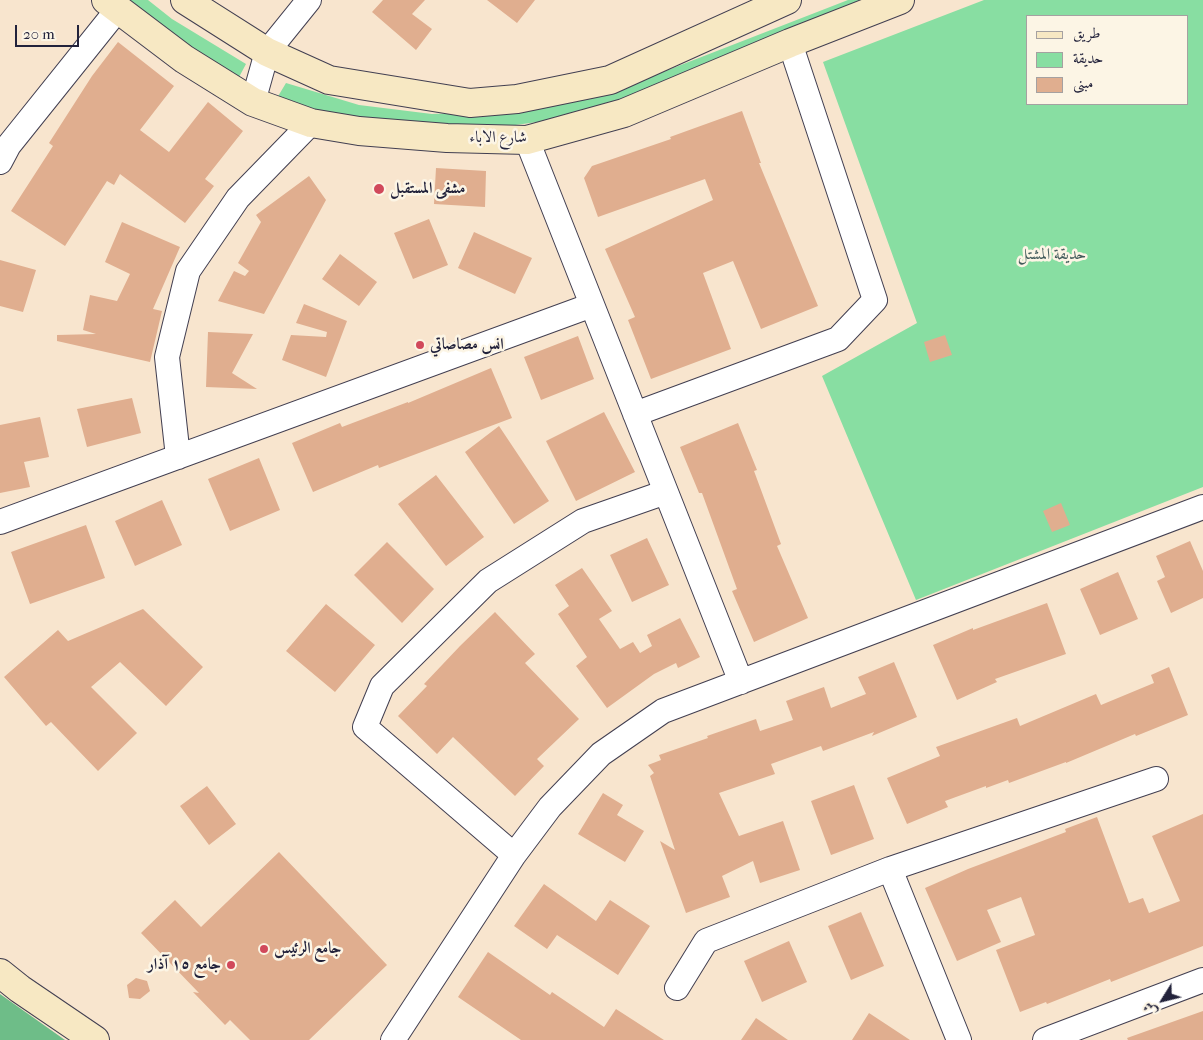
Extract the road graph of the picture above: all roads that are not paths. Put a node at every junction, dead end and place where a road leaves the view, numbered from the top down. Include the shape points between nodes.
1 (185, 0) edge
2 (309, 0) edge
3 (787, 0) edge
4 (900, 0) edge
5 (112, 4) edge
6 (790, 43) junction
7 (267, 52) junction
8 (253, 102) junction
9 (310, 123) junction
10 (527, 140) junction
11 (0, 162) edge
12 (592, 305) junction
13 (635, 414) junction
14 (178, 457) junction
15 (666, 492) junction
16 (1203, 507) edge
17 (0, 522) edge
18 (741, 682) junction
19 (1156, 779) dead end
20 (514, 855) junction
21 (890, 869) junction
22 (0, 973) edge
23 (1203, 980) edge
24 (677, 988) dead end
25 (95, 1040) edge
26 (392, 1040) edge
27 (959, 1040) edge
28 (1045, 1040) edge

1 - 7 main road
2 - 7 street
3 - 7 main road via 610,80 517,99 470,103 329,80
4 - 6 main road, شارع الاباء
5 - 8 main road, شارع الاباء via 184,59
5 - 11 street
6 - 10 main road, شارع الاباء via 624,113
6 - 13 street via 875,300 838,339
7 - 8 street
8 - 9 main road, شارع الاباء
9 - 10 main road, شارع الاباء via 359,131 446,138
9 - 14 street via 238,198 188,271 167,356
10 - 12 street
12 - 13 street
12 - 14 street
13 - 15 street
14 - 17 street
15 - 18 street
15 - 20 street via 583,521 488,581 382,686 365,727
16 - 18 street
18 - 20 street via 663,711 600,754 550,807
19 - 21 street
20 - 26 street
21 - 24 street via 706,941
21 - 27 street
22 - 25 main road
23 - 28 street

